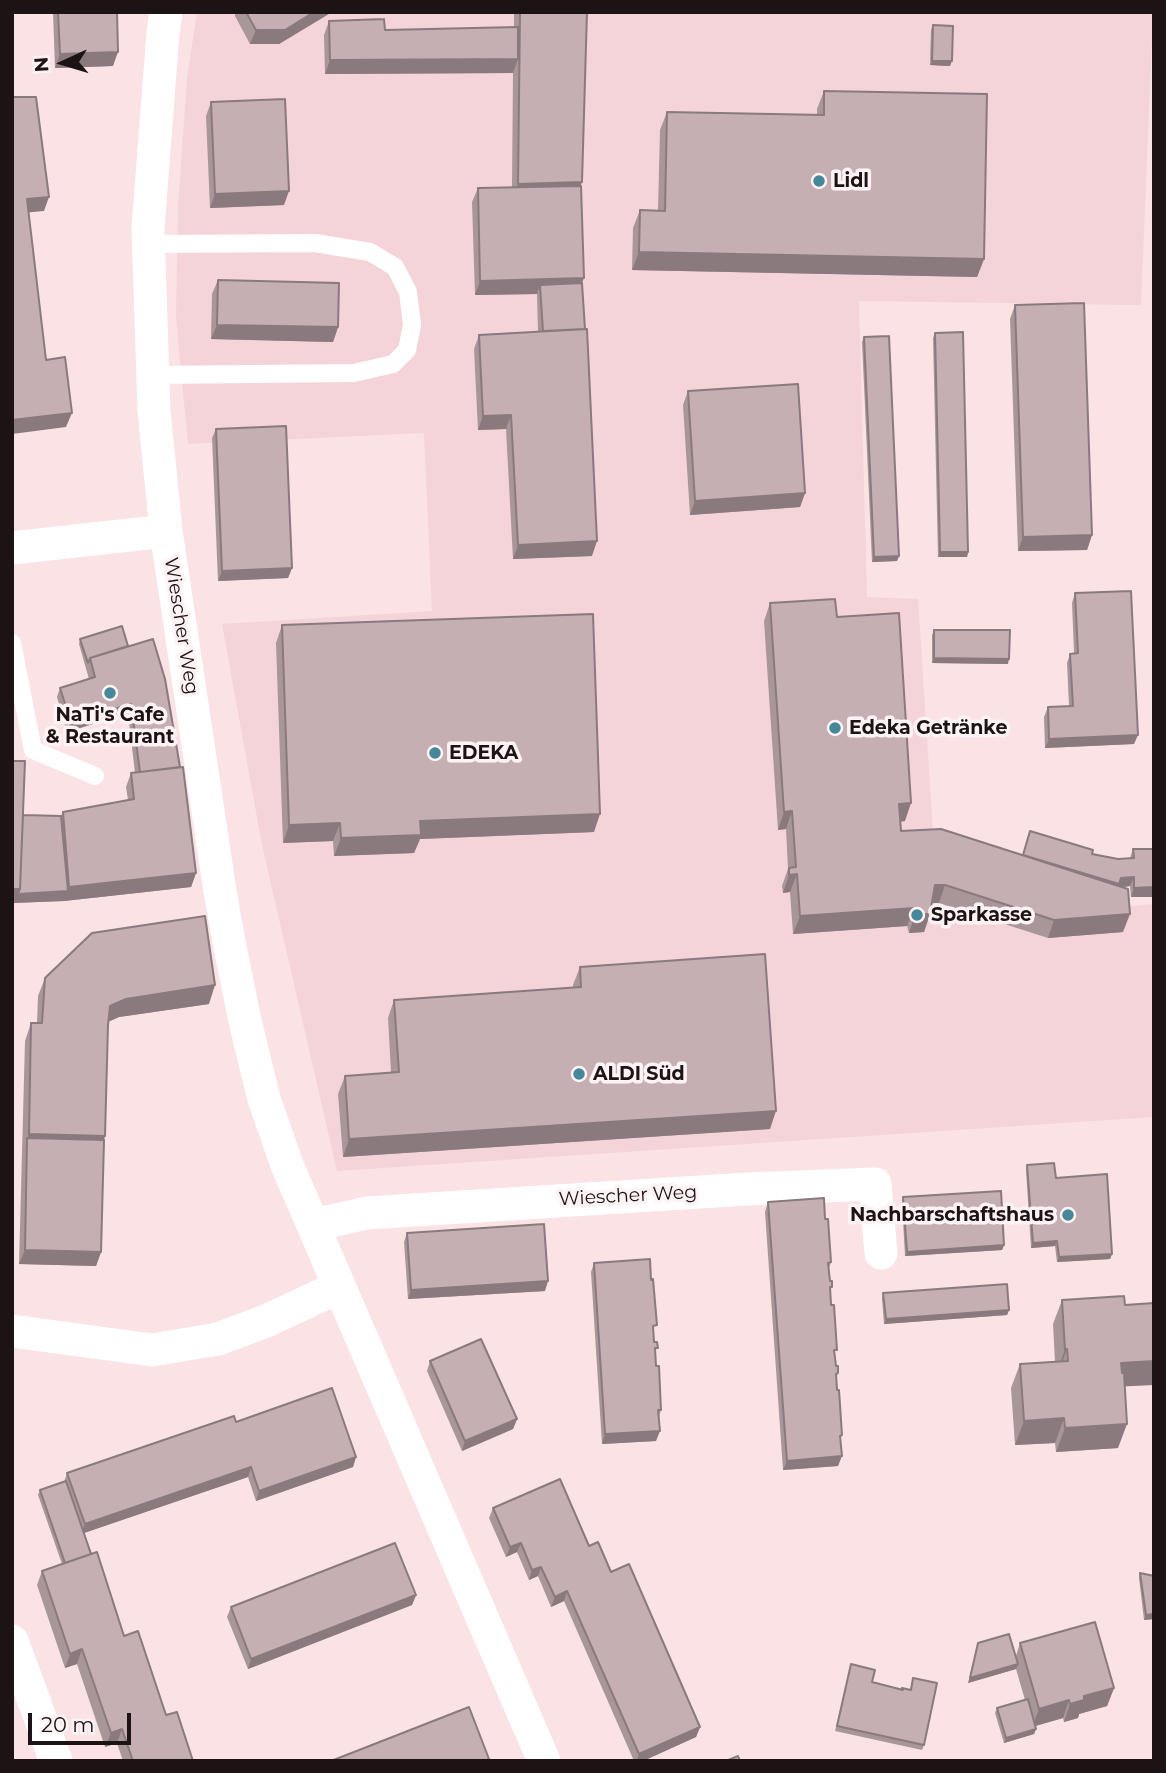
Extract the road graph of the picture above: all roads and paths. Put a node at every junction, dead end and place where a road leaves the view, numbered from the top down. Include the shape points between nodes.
1 (166, 12) edge
2 (149, 244) junction
3 (153, 375) junction
4 (166, 531) junction
5 (12, 548) edge
6 (12, 643) edge
7 (95, 776) dead end
8 (313, 1226) junction
9 (881, 1254) dead end
10 (339, 1287) junction
11 (12, 1331) edge
12 (12, 1641) edge
13 (56, 1761) edge
14 (544, 1761) edge

1 - 2 street, Wiescher Weg
2 - 3 street, Wiescher Weg
2 - 3 lane via 315,243 370,252 395,267 408,292 412,325 407,350 393,365 354,373
3 - 4 street, Wiescher Weg
4 - 5 street
4 - 8 street, Wiescher Weg via 245,1021 264,1099
6 - 7 lane via 33,750
8 - 9 street, Wiescher Weg via 380,1212 875,1184
8 - 10 street, Wiescher Weg
10 - 11 street via 218,1339 152,1350
10 - 14 street, Wiescher Weg
12 - 13 street

